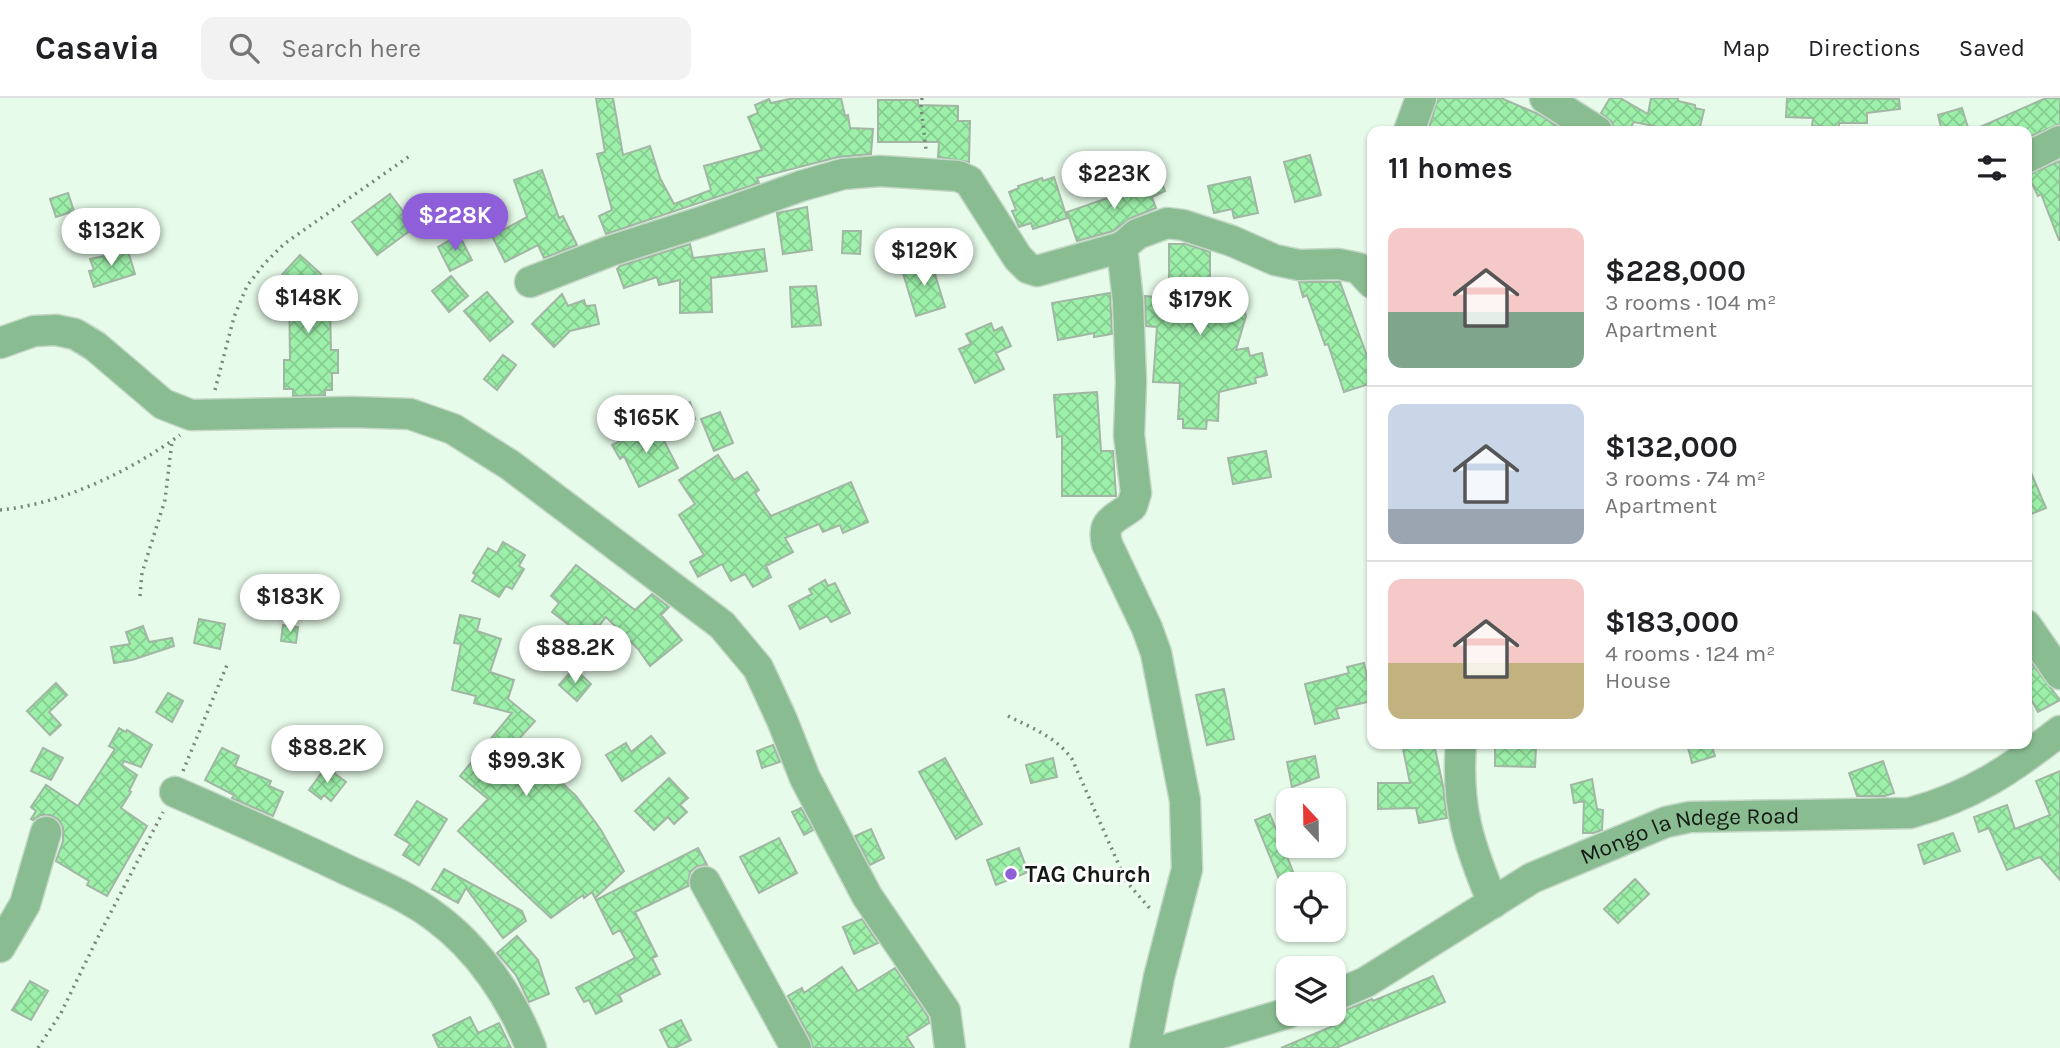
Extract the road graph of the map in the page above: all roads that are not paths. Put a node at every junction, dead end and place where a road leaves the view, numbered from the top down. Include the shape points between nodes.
1 (1421, 98) edge
2 (1545, 98) edge
3 (1411, 126) edge
4 (1589, 126) edge
5 (2060, 141) edge
6 (2032, 155) edge
7 (1122, 247) junction
8 (1367, 266) edge
9 (530, 282) dead end
10 (0, 343) edge
11 (2032, 634) edge
12 (2060, 674) edge
13 (2060, 732) edge
14 (1461, 749) edge
15 (175, 792) road end
16 (46, 832) dead end
17 (705, 882) dead end
18 (1493, 903) junction
19 (0, 947) edge
20 (1346, 991) edge
21 (1276, 1017) edge
22 (531, 1048) edge
23 (796, 1048) edge
24 (950, 1048) edge
25 (1145, 1048) edge
26 (1171, 1048) edge

1 - 3 street
2 - 4 street
5 - 6 street
7 - 8 street via 1138,234 1167,223 1299,265
7 - 9 street via 1037,271 1028,268 1006,240 969,181 958,176 880,171 832,177
7 - 25 street via 1128,301 1129,435 1136,493 1132,506 1108,523 1104,532 1156,653 1185,800 1187,869 1158,977
10 - 24 street via 34,331 75,334 163,404 184,413 411,414 453,429 510,465 722,625 741,645 758,668 805,778 867,896 945,1011
11 - 12 street
13 - 18 street, Mongo la Ndege Road via 1987,784 1945,804 1910,813 1690,817 1666,822 1532,878
14 - 18 street via 1460,799 1471,849
15 - 22 street via 390,890 434,916 488,970
16 - 19 street via 25,904
17 - 23 street
18 - 20 street, Mongo la Ndege Road
21 - 26 street

